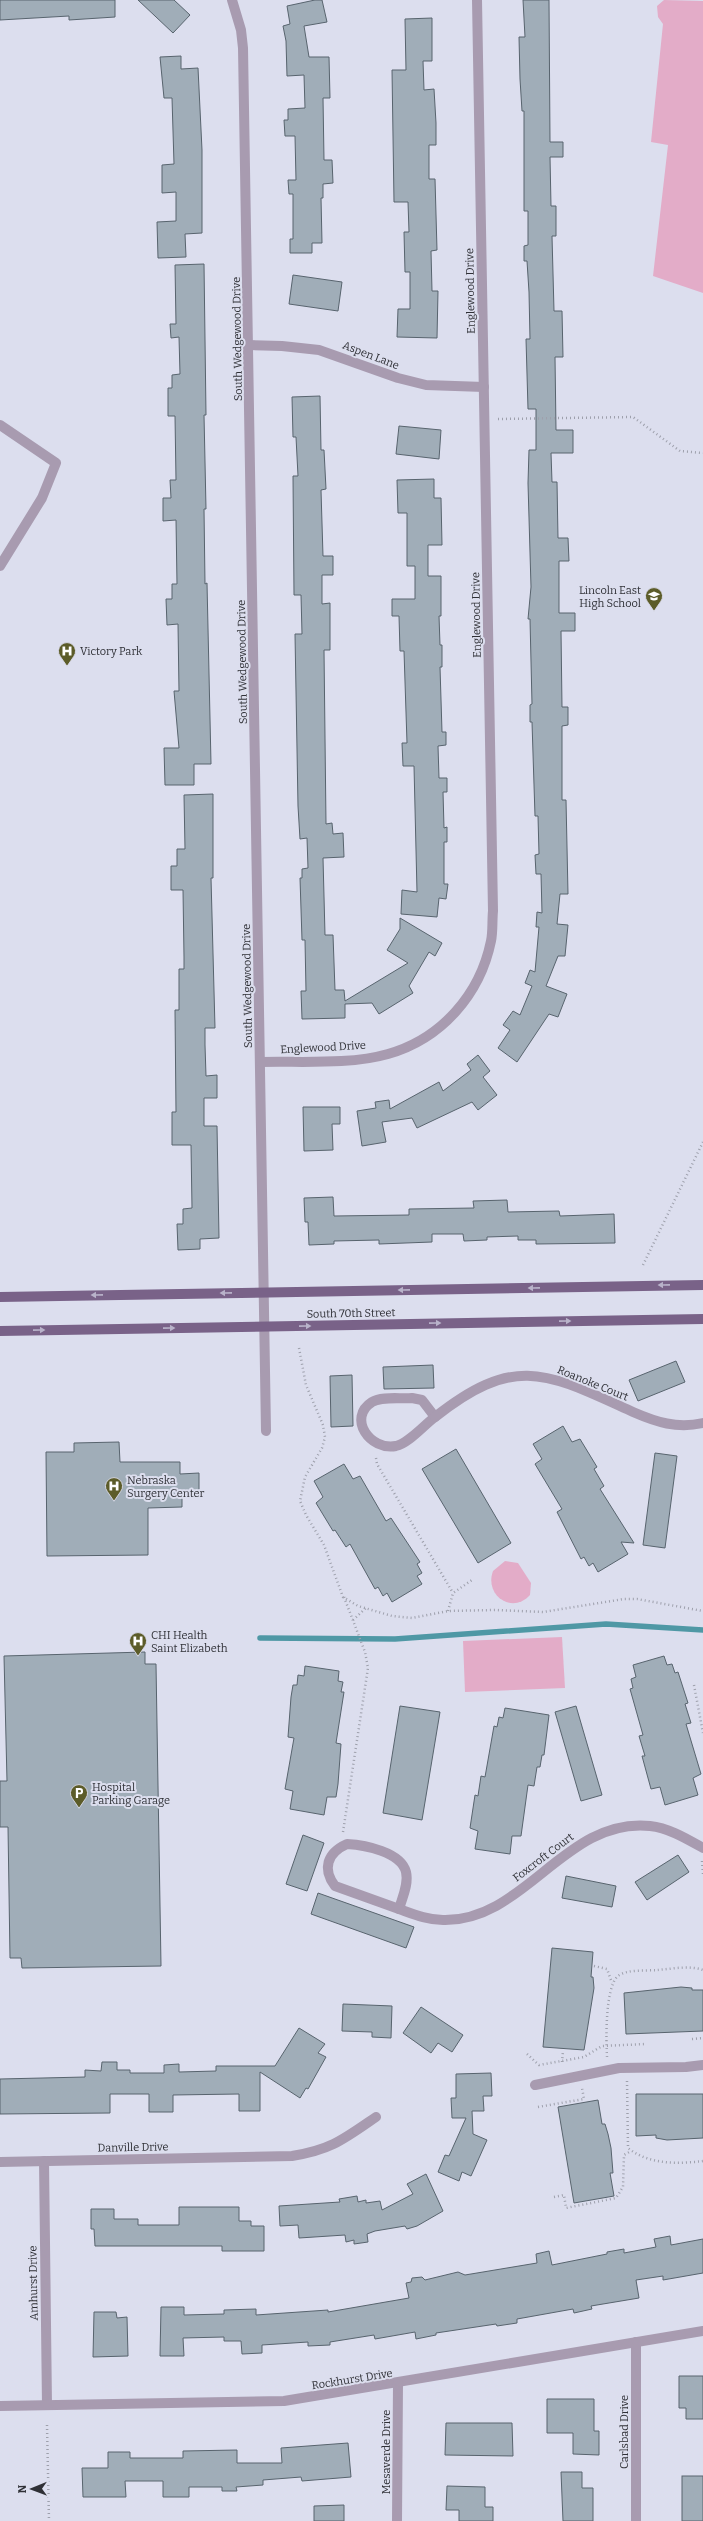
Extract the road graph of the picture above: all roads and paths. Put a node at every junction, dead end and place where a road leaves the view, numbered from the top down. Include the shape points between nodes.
1 (232, 0) edge
2 (478, 0) edge
3 (249, 345) junction
4 (484, 387) junction
5 (485, 419) junction
6 (0, 425) edge
7 (703, 453) edge
8 (0, 566) edge
9 (261, 1062) junction
10 (703, 1142) edge
11 (643, 1265) dead end
12 (703, 1285) edge
13 (266, 1293) junction
14 (0, 1297) edge
15 (703, 1319) edge
16 (266, 1326) junction
17 (0, 1331) edge
18 (299, 1348) dead end
19 (435, 1417) junction
20 (703, 1423) edge
21 (266, 1431) dead end
22 (376, 1457) dead end
23 (472, 1580) dead end
24 (453, 1592) junction
25 (344, 1597) junction
26 (367, 1608) junction
27 (448, 1611) junction
28 (703, 1611) edge
29 (353, 1620) junction
30 (694, 1686) dead end
31 (703, 1733) edge
32 (343, 1834) dead end
33 (703, 1848) edge
34 (703, 1859) edge
35 (703, 1874) edge
36 (399, 1909) junction
37 (594, 1966) dead end
38 (703, 1970) edge
39 (612, 1984) junction
40 (703, 2038) edge
41 (692, 2039) dead end
42 (646, 2044) dead end
43 (607, 2045) junction
44 (527, 2054) dead end
45 (703, 2065) edge
46 (608, 2070) junction
47 (627, 2075) dead end
48 (580, 2076) junction
49 (535, 2085) dead end
50 (538, 2107) dead end
51 (376, 2117) dead end
52 (632, 2151) junction
53 (44, 2161) junction
54 (703, 2161) edge
55 (0, 2162) edge
56 (554, 2197) dead end
57 (703, 2331) edge
58 (636, 2342) junction
59 (398, 2384) junction
60 (47, 2405) junction
61 (0, 2406) edge
62 (47, 2425) dead end
63 (49, 2521) edge
64 (397, 2521) edge
65 (636, 2521) edge

1 - 3 street, South Wedgewood Drive via 241,30 243,48
2 - 4 street, Englewood Drive
3 - 4 street, Aspen Lane via 319,350 398,378 426,385
3 - 9 street, South Wedgewood Drive
4 - 5 street, Englewood Drive
5 - 7 path via 633,417 680,451
5 - 9 street, Englewood Drive via 493,911 486,963 473,990 457,1012 440,1028 415,1044 388,1054 358,1059
6 - 8 street via 56,463 42,498
9 - 13 street, South Wedgewood Drive
10 - 11 path
12 -> 13 main road, South 70th Street
13 -> 14 main road, South 70th Street
13 - 16 street, South Wedgewood Drive
16 -> 15 main road, South 70th Street
17 -> 16 main road, South 70th Street
16 - 21 street, South Wedgewood Drive
18 - 25 path via 306,1385 323,1425 325,1437 322,1448 306,1477 300,1501 324,1545
19 - 19 street, Roanoke Court via 396,1446 378,1445 371,1441 365,1435 362,1425 366,1408 378,1400 422,1400
19 - 20 street, Roanoke Court via 482,1386 505,1377 526,1374 565,1382 654,1421 682,1426
22 - 24 path via 377,1464
23 - 24 path
24 - 27 path
25 - 26 path
25 - 29 path
26 - 27 path via 392,1616 412,1618
26 - 29 path
27 - 28 path via 543,1612 637,1599
29 - 32 path via 368,1668
30 - 31 path
33 - 36 street, Foxcroft Court via 651,1826 623,1827 590,1838 506,1900 479,1914 442,1920 421,1917
34 - 35 path
36 - 36 street, Foxcroft Court via 407,1884 402,1863 391,1856 357,1845 347,1844 332,1853 327,1869 329,1878 335,1886
37 - 39 path via 606,1969
38 - 39 path via 685,1968 628,1973 618,1976
39 - 43 path
40 - 41 path
42 - 43 path
43 - 44 path via 584,2057 539,2065
43 - 46 path
45 - 46 street
46 - 48 street
47 - 52 path via 627,2143
48 - 49 street
48 - 50 path via 584,2099
51 - 53 street, Danville Drive via 334,2145 314,2152 266,2157
52 - 54 path via 676,2164
52 - 56 path via 624,2155 623,2188 616,2198 566,2208 564,2195
53 - 55 street, Danville Drive
53 - 60 street, Amhurst Drive
57 - 58 street, Rockhurst Drive
58 - 59 street, Rockhurst Drive
58 - 65 street, Carlsbad Drive
59 - 60 street, Rockhurst Drive via 284,2401
59 - 64 street, Mesaverde Drive
60 - 61 street, Rockhurst Drive
62 - 63 path

